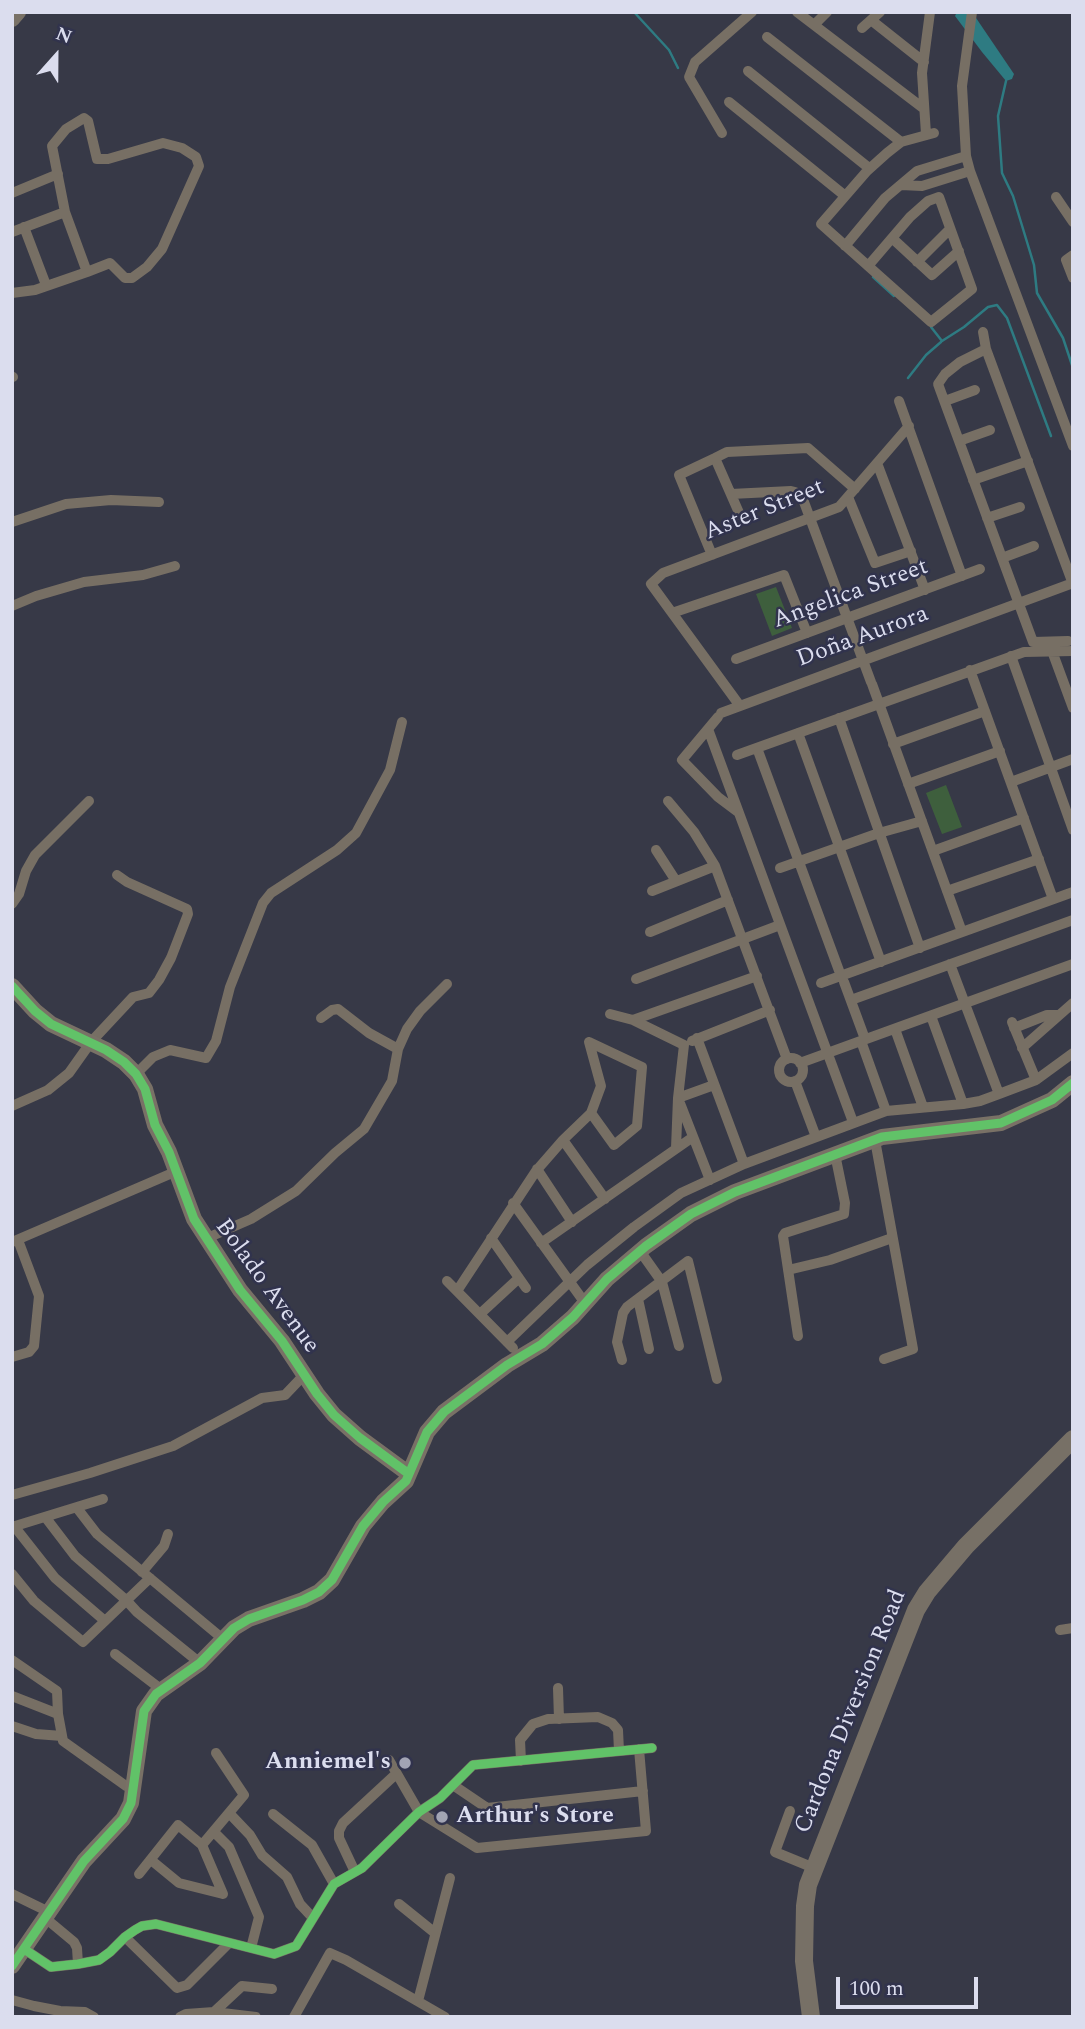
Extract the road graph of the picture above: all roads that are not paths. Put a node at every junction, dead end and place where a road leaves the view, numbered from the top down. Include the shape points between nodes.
1 (18, 12) edge
2 (752, 12) edge
3 (797, 12) edge
4 (827, 12) edge
5 (972, 12) edge
6 (926, 14) edge
7 (12, 19) edge
8 (871, 20) edge
9 (814, 25) junction
10 (767, 37) dead end
11 (923, 62) junction
12 (748, 71) dead end
13 (729, 102) dead end
14 (923, 108) junction
15 (722, 133) dead end
16 (901, 142) junction
17 (966, 156) junction
18 (937, 166) junction
19 (869, 168) junction
20 (970, 171) junction
21 (58, 174) junction
22 (940, 181) junction
23 (901, 185) junction
24 (12, 192) edge
25 (844, 195) junction
26 (1056, 197) dead end
27 (65, 212) junction
28 (1073, 222) edge
29 (24, 227) junction
30 (950, 229) junction
31 (12, 232) edge
32 (891, 238) junction
33 (845, 246) junction
34 (959, 251) junction
35 (1073, 255) edge
36 (918, 262) junction
37 (868, 266) junction
38 (87, 272) junction
39 (1073, 278) edge
40 (47, 285) junction
41 (12, 293) edge
42 (983, 331) dead end
43 (986, 349) junction
44 (975, 390) dead end
45 (898, 401) dead end
46 (944, 401) junction
47 (909, 426) junction
48 (990, 430) dead end
49 (959, 441) junction
50 (1073, 446) edge
51 (715, 458) junction
52 (1028, 461) junction
53 (877, 463) junction
54 (973, 480) junction
55 (851, 493) junction
56 (731, 494) junction
57 (159, 502) dead end
58 (1020, 507) dead end
59 (740, 514) dead end
60 (987, 518) junction
61 (811, 519) junction
62 (12, 522) edge
63 (1034, 546) dead end
64 (911, 551) junction
65 (712, 555) junction
66 (1002, 558) junction
67 (175, 566) dead end
68 (981, 569) dead end
69 (962, 576) junction
70 (1073, 583) edge
71 (925, 590) junction
72 (1018, 603) junction
73 (12, 606) edge
74 (672, 613) junction
75 (847, 618) junction
76 (807, 634) junction
77 (1070, 646) edge
78 (1052, 651) junction
79 (1011, 656) junction
80 (736, 659) dead end
81 (863, 660) junction
82 (970, 670) junction
83 (879, 704) junction
84 (740, 706) junction
85 (1073, 708) edge
86 (985, 711) junction
87 (839, 718) junction
88 (402, 722) dead end
89 (708, 729) junction
90 (798, 733) junction
91 (893, 744) junction
92 (757, 748) junction
93 (1000, 751) junction
94 (737, 755) dead end
95 (1073, 759) edge
96 (1050, 768) junction
97 (1011, 782) junction
98 (908, 784) junction
99 (89, 801) dead end
100 (668, 801) dead end
101 (738, 812) junction
102 (1024, 818) junction
103 (922, 821) junction
104 (1073, 830) edge
105 (879, 833) junction
106 (840, 847) junction
107 (656, 850) dead end
108 (933, 850) junction
109 (1039, 859) junction
110 (799, 862) junction
111 (715, 866) junction
112 (780, 869) dead end
113 (117, 875) dead end
114 (676, 881) junction
115 (652, 891) dead end
116 (947, 891) junction
117 (1073, 892) edge
118 (1054, 899) junction
119 (728, 900) junction
120 (12, 904) edge
121 (1073, 920) edge
122 (780, 925) junction
123 (650, 932) dead end
124 (962, 932) junction
125 (743, 939) junction
126 (920, 948) junction
127 (881, 962) junction
128 (950, 964) junction
129 (1073, 964) edge
130 (757, 976) junction
131 (636, 979) dead end
132 (843, 979) junction
133 (447, 984) dead end
134 (821, 984) dead end
135 (12, 986) edge
136 (851, 1000) junction
137 (965, 1003) junction
138 (1073, 1003) edge
139 (770, 1010) junction
140 (610, 1014) dead end
141 (1059, 1015) junction
142 (931, 1016) junction
143 (321, 1018) dead end
144 (633, 1020) junction
145 (895, 1029) junction
146 (696, 1038) junction
147 (863, 1040) junction
148 (92, 1042) junction
149 (684, 1045) junction
150 (1022, 1048) junction
151 (398, 1049) junction
152 (606, 1050) junction
153 (827, 1053) junction
154 (1073, 1053) edge
155 (787, 1059) junction
156 (800, 1063) junction
157 (136, 1074) junction
158 (1036, 1080) junction
159 (795, 1081) junction
160 (1073, 1083) edge
161 (714, 1084) junction
162 (601, 1086) junction
163 (999, 1094) junction
164 (678, 1098) junction
165 (963, 1104) junction
166 (12, 1106) edge
167 (923, 1107) junction
168 (886, 1111) junction
169 (592, 1112) junction
170 (853, 1122) junction
171 (693, 1137) junction
172 (816, 1137) junction
173 (563, 1140) junction
174 (875, 1140) junction
175 (676, 1148) junction
176 (835, 1154) junction
177 (744, 1164) junction
178 (537, 1170) junction
179 (177, 1171) junction
180 (709, 1180) junction
181 (605, 1199) junction
182 (513, 1203) junction
183 (572, 1222) junction
184 (205, 1238) junction
185 (491, 1238) junction
186 (892, 1238) junction
187 (15, 1241) edge
188 (541, 1243) junction
189 (640, 1251) junction
190 (788, 1270) junction
191 (519, 1278) junction
192 (447, 1281) dead end
193 (662, 1282) junction
194 (569, 1283) junction
195 (526, 1288) dead end
196 (457, 1291) junction
197 (638, 1299) junction
198 (585, 1303) junction
199 (480, 1314) junction
200 (798, 1336) dead end
201 (679, 1346) dead end
202 (649, 1349) dead end
203 (12, 1357) edge
204 (884, 1359) dead end
205 (622, 1360) dead end
206 (305, 1374) junction
207 (717, 1379) dead end
208 (1073, 1439) edge
209 (409, 1474) junction
210 (12, 1495) edge
211 (103, 1499) dead end
212 (77, 1508) junction
213 (46, 1517) junction
214 (13, 1526) edge
215 (167, 1534) dead end
216 (12, 1574) edge
217 (146, 1575) junction
218 (126, 1600) junction
219 (105, 1621) junction
220 (1073, 1628) edge
221 (1060, 1630) dead end
222 (223, 1639) junction
223 (115, 1654) dead end
224 (12, 1660) edge
225 (200, 1663) junction
226 (558, 1688) dead end
227 (162, 1690) junction
228 (12, 1696) edge
229 (58, 1714) junction
230 (559, 1719) junction
231 (12, 1726) edge
232 (62, 1736) junction
233 (652, 1748) dead end
234 (639, 1749) junction
235 (620, 1751) junction
236 (216, 1753) dead end
237 (389, 1760) dead end
238 (521, 1761) junction
239 (396, 1774) junction
240 (453, 1785) junction
241 (134, 1788) junction
242 (643, 1791) junction
243 (790, 1811) dead end
244 (419, 1812) junction
245 (230, 1814) junction
246 (273, 1814) dead end
247 (214, 1832) junction
248 (202, 1845) junction
249 (151, 1860) junction
250 (814, 1868) junction
251 (355, 1872) junction
252 (139, 1874) dead end
253 (450, 1878) dead end
254 (334, 1884) junction
255 (12, 1894) edge
256 (399, 1904) dead end
257 (50, 1917) junction
258 (313, 1918) junction
259 (435, 1933) junction
260 (125, 1937) junction
261 (229, 1943) junction
262 (251, 1948) junction
263 (24, 1949) junction
264 (78, 1964) junction
265 (12, 1966) edge
266 (272, 1989) dead end
267 (12, 2000) edge
268 (418, 2001) junction
269 (214, 2012) junction
270 (94, 2017) edge
271 (180, 2017) edge
272 (256, 2017) edge
273 (294, 2017) edge
274 (445, 2017) edge
275 (811, 2017) edge

1 - 7 street
2 - 15 street via 695,62 689,77
3 - 9 street
4 - 9 street
5 - 17 street via 962,86
6 - 11 street
8 - 11 street
9 - 14 street
10 - 16 street
11 - 14 street
12 - 19 street
13 - 25 street
14 - 16 street via 930,133
16 - 19 street
17 - 18 street
17 - 20 street
18 - 22 street
18 - 23 street via 917,171
19 - 25 street
20 - 22 street
20 - 50 street
21 - 24 street
21 - 27 street
21 - 38 street via 52,146 66,129 84,118 97,159 163,144 189,152 199,166 162,249 147,267 132,278 125,278 110,263
22 - 23 street
23 - 33 street
25 - 33 street via 821,225
26 - 28 street
27 - 29 street
27 - 38 street
29 - 31 street
29 - 40 street
30 - 32 street via 939,197 909,217
30 - 34 street
30 - 36 street
32 - 36 street
32 - 37 street
33 - 37 street
34 - 36 street via 932,275
34 - 37 street via 972,289 931,322
35 - 39 street via 1066,260
38 - 40 street
40 - 41 street
42 - 43 street
43 - 46 street via 945,374 938,384
43 - 52 street
44 - 46 street
45 - 47 street
46 - 49 street
47 - 53 street, Aster Street
47 - 69 street
48 - 49 street
49 - 54 street
51 - 55 street via 727,453 808,448
51 - 56 street
51 - 65 street via 679,475
52 - 54 street
52 - 70 street
53 - 55 street, Aster Street
53 - 64 street
54 - 60 street
55 - 61 street, Aster Street via 839,507
55 - 64 street via 875,563
56 - 59 street
56 - 61 street via 795,492
57 - 62 street via 66,504
58 - 60 street
60 - 66 street
61 - 65 street, Aster Street
61 - 75 street
63 - 66 street
64 - 71 street
65 - 74 street, Aster Street via 663,573 651,584
66 - 72 street
67 - 73 street via 84,582
68 - 69 street, Angelica Street
69 - 71 street, Angelica Street
70 - 72 street, Doña Aurora
71 - 75 street, Angelica Street
72 - 77 street via 1032,642
72 - 81 street, Doña Aurora
74 - 76 street via 784,575
74 - 84 street
75 - 76 street, Angelica Street
75 - 81 street
76 - 80 street, Angelica Street
77 - 78 street
78 - 79 street
78 - 85 street
79 - 82 street
79 - 96 street
81 - 83 street
81 - 84 street, Doña Aurora
82 - 83 street
82 - 86 street
83 - 87 street
83 - 91 street
84 - 89 street, Doña Aurora via 720,715
86 - 91 street
86 - 93 street
87 - 90 street
87 - 105 street
88 - 157 street via 390,770 356,834 271,892 263,903 230,987 216,1041 206,1058 170,1050 153,1057
89 - 101 street
89 - 101 street via 682,760
90 - 92 street
90 - 106 street
91 - 98 street
92 - 94 street
92 - 110 street
93 - 97 street
93 - 98 street
95 - 96 street
96 - 97 street
96 - 104 street
97 - 102 street
98 - 103 street
99 - 120 street via 35,855
100 - 111 street
101 - 122 street
102 - 108 street
102 - 109 street
103 - 105 street
103 - 108 street
105 - 106 street
105 - 126 street
106 - 110 street
106 - 127 street
107 - 114 street
108 - 116 street
109 - 116 street
109 - 118 street
110 - 112 street
110 - 132 street
111 - 114 street
111 - 119 street
113 - 148 street via 187,909 188,914 159,981 149,993 133,997
114 - 115 street
116 - 124 street
117 - 118 street
118 - 124 street
119 - 123 street
119 - 125 street
121 - 128 street
122 - 125 street
122 - 153 street
124 - 126 street
125 - 130 street
125 - 131 street
126 - 127 street
127 - 132 street
128 - 136 street
128 - 137 street
129 - 137 street
130 - 139 street
130 - 144 street
132 - 134 street
132 - 136 street
133 - 151 street via 420,1011
135 - 148 street, Bolado Avenue via 51,1024
136 - 147 street
137 - 142 street
137 - 163 street
138 - 141 street
139 - 146 street
139 - 155 street
140 - 144 street
141 - 150 street
141 - 150 street via 1013,1025
142 - 145 street
142 - 165 street
143 - 151 street via 338,1009
144 - 149 street
145 - 147 street
145 - 167 street
146 - 149 street
146 - 161 street
147 - 153 street
147 - 168 street
148 - 157 street, Bolado Avenue
148 - 166 street via 69,1073 48,1090
149 - 164 street
150 - 158 street
151 - 184 street via 392,1081 364,1129 296,1191 251,1219
152 - 162 street
152 - 162 street via 589,1042
152 - 169 street via 642,1068 637,1126 614,1145
153 - 156 street
153 - 170 street
154 - 158 street
155 - 156 street
155 - 159 street via 780,1073 787,1081
156 - 159 street via 802,1074
157 - 179 street, Bolado Avenue
158 - 163 street
159 - 172 street
160 - 174 street via 1052,1100 1001,1124
161 - 164 street
161 - 177 street
162 - 169 street
163 - 165 street
164 - 171 street
164 - 175 street
165 - 167 street
167 - 168 street
168 - 170 street
169 - 173 street
170 - 172 street
171 - 175 street
171 - 180 street
172 - 177 street
173 - 178 street
173 - 181 street
174 - 176 street
174 - 186 street
175 - 181 street
176 - 189 street via 735,1192 691,1214
176 - 190 street via 844,1214 785,1233
177 - 180 street
178 - 182 street
178 - 183 street
179 - 184 street, Bolado Avenue
179 - 187 street
180 - 194 street via 681,1193 634,1227
181 - 183 street
182 - 185 street
182 - 188 street
183 - 188 street
184 - 206 street, Bolado Avenue
185 - 191 street
185 - 196 street
186 - 190 street
186 - 204 street via 912,1349
187 - 203 street via 39,1296 34,1346
188 - 194 street
189 - 193 street
189 - 198 street
190 - 200 street
191 - 195 street
191 - 199 street
192 - 196 street
193 - 197 street
193 - 201 street
193 - 207 street via 688,1261
194 - 198 street
194 - 199 street via 510,1345
196 - 199 street
197 - 202 street
197 - 205 street via 624,1313 617,1342
198 - 209 street via 542,1344 435,1420
206 - 209 street, Bolado Avenue via 334,1415
206 - 210 street via 285,1395 262,1398 173,1446
208 - 250 main road, Cardona Diversion Road via 966,1546 916,1610
209 - 222 street via 363,1526 319,1592 249,1619
211 - 212 street
212 - 213 street
212 - 217 street via 97,1534
213 - 214 street
213 - 218 street via 75,1556
214 - 219 street via 55,1578
215 - 217 street
216 - 219 street via 34,1601 83,1642
217 - 218 street
217 - 222 street
218 - 219 street
218 - 225 street
220 - 221 street
222 - 225 street
223 - 227 street
224 - 229 street via 57,1691
225 - 227 street
226 - 230 street
227 - 241 street via 144,1711
228 - 229 street
229 - 232 street
230 - 235 street via 598,1717 612,1723 618,1730
230 - 238 street via 533,1724 520,1740
231 - 232 street
232 - 241 street
233 - 234 street
234 - 235 street
234 - 242 street
235 - 238 street
236 - 245 street via 244,1795
237 - 239 street
238 - 240 street via 473,1765
239 - 244 street
239 - 251 street via 339,1831
240 - 242 street via 487,1808
240 - 244 street
241 - 257 street via 123,1819 83,1861
242 - 244 street via 646,1831 477,1848
243 - 250 street via 775,1853
244 - 251 street
245 - 247 street
245 - 258 street via 262,1855 287,1877
246 - 254 street via 312,1846
247 - 248 street
247 - 262 street via 229,1847 260,1917
248 - 249 street via 178,1825
248 - 249 street via 223,1894 179,1883
249 - 252 street
250 - 275 main road, Cardona Diversion Road via 808,1885 804,1961
251 - 254 street
253 - 259 street
254 - 258 street
255 - 257 street
256 - 259 street
257 - 263 street
257 - 264 street via 74,1942
258 - 262 street via 296,1946 274,1954
259 - 268 street
260 - 261 street via 156,1924
260 - 261 street via 177,1988 187,1985
260 - 264 street via 99,1960
261 - 262 street
263 - 264 street via 51,1967
263 - 265 street
266 - 269 street via 242,1986
267 - 270 street
268 - 273 street via 330,1953
268 - 274 street
269 - 271 street
269 - 272 street

